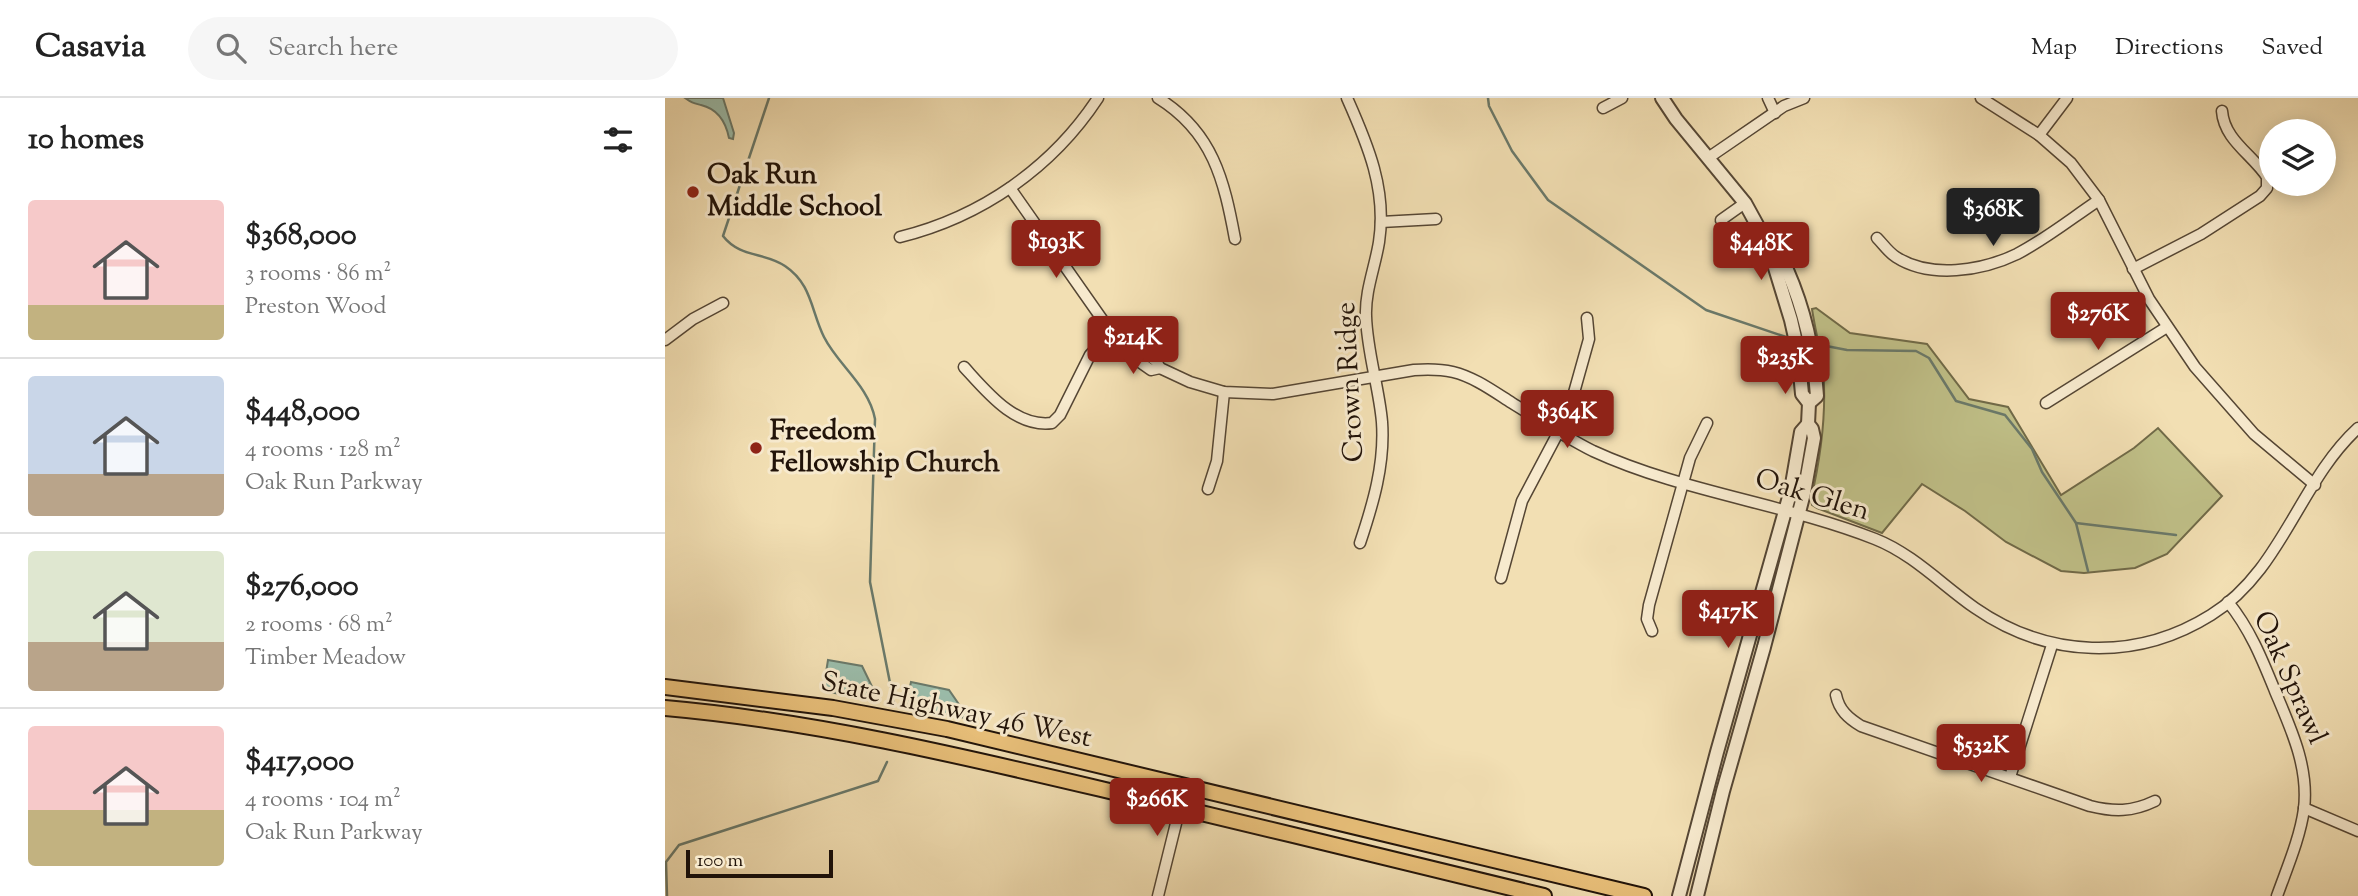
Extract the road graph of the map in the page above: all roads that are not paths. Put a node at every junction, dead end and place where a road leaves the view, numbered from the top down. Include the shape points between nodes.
1 (1098, 98) edge
2 (1158, 98) edge
3 (1347, 98) edge
4 (1622, 98) edge
5 (1662, 98) edge
6 (1768, 98) edge
7 (1804, 98) edge
8 (1980, 98) edge
9 (2067, 98) edge
10 (1604, 108) dead end
11 (2222, 111) dead end
12 (1775, 113) junction
13 (2039, 135) junction
14 (1708, 158) junction
15 (1010, 188) junction
16 (2099, 200) junction
17 (1745, 203) junction
18 (1436, 219) dead end
19 (1721, 220) dead end
20 (1381, 222) junction
21 (900, 237) dead end
22 (1877, 238) dead end
23 (1235, 239) dead end
24 (2133, 269) junction
25 (1790, 293) junction
26 (723, 303) dead end
27 (1587, 318) dead end
28 (2167, 327) junction
29 (1111, 332) junction
30 (665, 340) edge
31 (964, 367) dead end
32 (1375, 377) junction
33 (1224, 392) junction
34 (1809, 403) junction
35 (2046, 403) dead end
36 (1707, 423) dead end
37 (2358, 428) edge
38 (1559, 433) junction
39 (1683, 482) junction
40 (2315, 485) junction
41 (1208, 489) dead end
42 (1792, 512) junction
43 (1360, 543) dead end
44 (1501, 578) dead end
45 (2228, 602) junction
46 (1652, 631) dead end
47 (2052, 645) junction
48 (665, 687) edge
49 (1836, 695) dead end
50 (665, 708) edge
51 (2010, 777) junction
52 (1185, 787) junction
53 (2155, 801) dead end
54 (1180, 808) junction
55 (2304, 808) junction
56 (2358, 831) edge
57 (1158, 896) edge
58 (1544, 896) edge
59 (1644, 896) edge
60 (1679, 896) edge
61 (1697, 896) edge
62 (2277, 896) edge

1 - 15 street via 1055,151
2 - 23 street via 1184,117 1212,156 1224,186
3 - 20 street, Crown Ridge via 1373,163
4 - 10 street
5 - 14 street
6 - 12 street
7 - 12 street
8 - 13 street
9 - 13 street
11 - 24 street via 2231,136 2267,177 2267,188 2201,234
12 - 14 street
13 - 16 street via 2071,163
14 - 17 street
15 - 21 street via 946,223
15 - 29 street, Oak Glen
16 - 22 street via 2028,248 1987,265 1929,269 1895,257
16 - 24 street
17 - 19 street
17 - 25 street via 1776,264 1775,273
18 - 20 street
20 - 32 street, Crown Ridge via 1366,306
24 - 28 street
25 - 34 street via 1802,394
25 - 34 street via 1806,319 1815,371 1817,396
26 - 30 street
27 - 38 street via 1587,347 1569,414
28 - 35 street
28 - 40 street via 2203,379 2239,419
29 - 31 street via 1090,355 1052,423 1039,424 1009,411
29 - 33 street, Oak Glen via 1129,346 1131,356 1151,370 1160,368
32 - 33 street, Oak Glen via 1273,394
32 - 38 street, Oak Glen via 1430,369 1454,372 1492,390
32 - 43 street, Crown Ridge via 1383,446
33 - 41 street via 1215,469
34 - 42 street via 1808,424 1814,438 1810,470
36 - 39 street via 1693,448
37 - 40 street, Oak Glen via 2337,450
38 - 39 street, Oak Glen via 1615,460
38 - 44 street via 1523,501
39 - 42 street, Oak Glen
39 - 46 street via 1649,605 1647,619
40 - 45 street, Oak Glen via 2273,552
42 - 47 street, Oak Glen via 1876,539 1975,608 2014,631
42 - 60 street via 1717,752
42 - 61 street via 1764,647
45 - 47 street, Oak Glen via 2196,624 2153,641 2111,648
45 - 55 street, Oak Sprawl via 2251,635 2292,731 2302,764
47 - 51 street
48 - 52 main road, State Highway 46 West via 897,719
49 - 51 street via 1843,712 1861,726
50 - 54 main road, State Highway 46 West via 889,741
51 - 53 street via 2102,809 2127,811
52 - 54 street
52 - 59 main road, State Highway 46 West
54 - 57 street
54 - 58 main road, State Highway 46 West
55 - 56 street
55 - 62 street, Oak Sprawl

